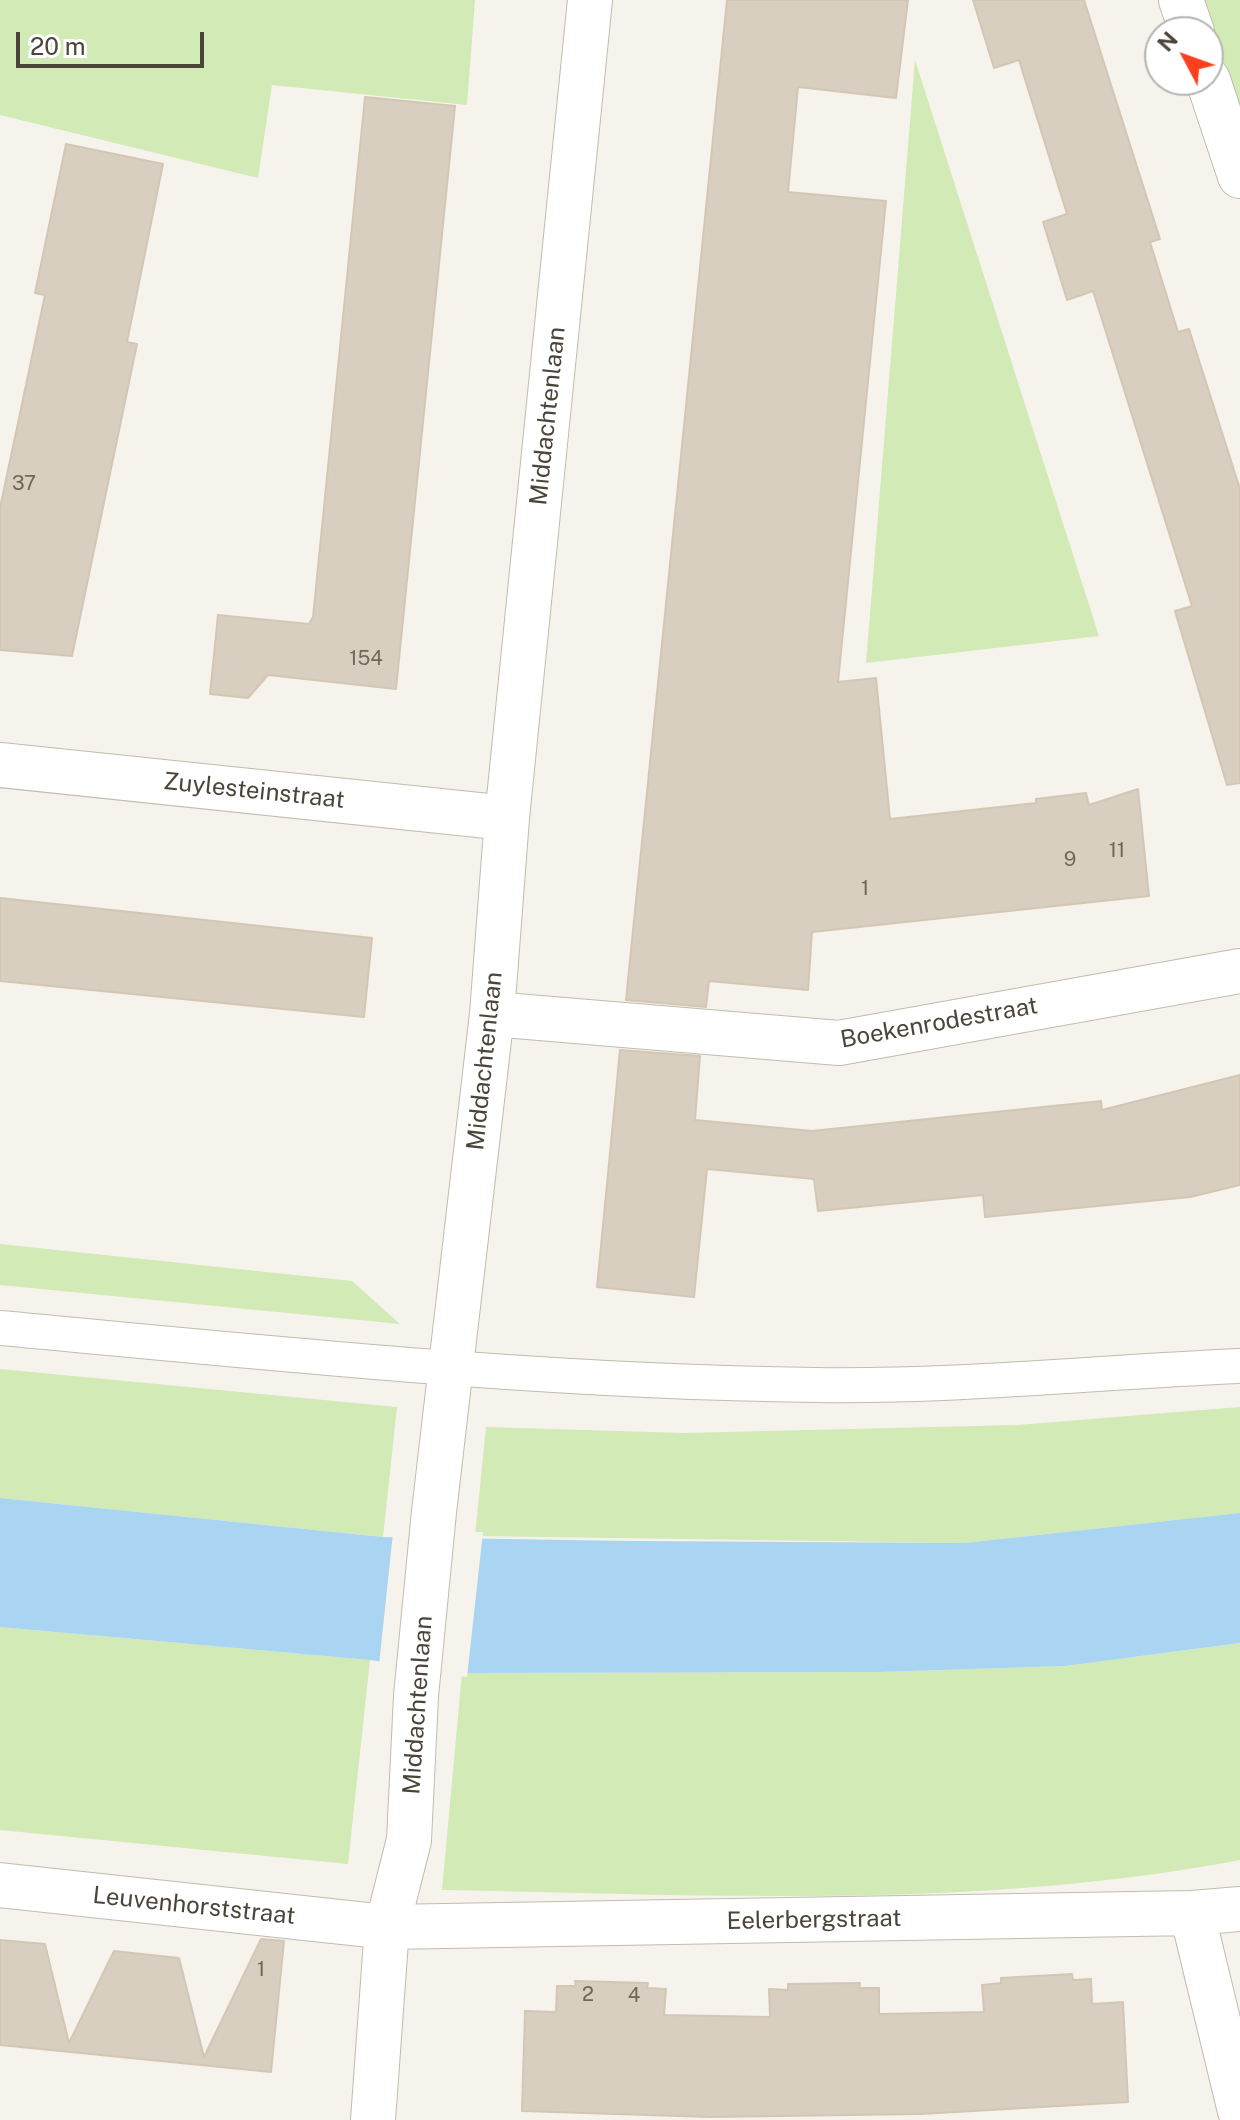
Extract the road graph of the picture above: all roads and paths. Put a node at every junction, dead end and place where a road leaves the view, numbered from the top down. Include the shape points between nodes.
1 (590, 0) edge
2 (1213, 96) edge
3 (1240, 176) edge
4 (0, 765) edge
5 (507, 818) junction
6 (1240, 971) edge
7 (492, 1014) junction
8 (0, 1328) edge
9 (1240, 1366) edge
10 (450, 1368) junction
11 (0, 1885) edge
12 (1240, 1909) edge
13 (1192, 1913) junction
14 (387, 1927) junction
15 (1240, 2111) edge
16 (373, 2120) edge

1 - 5 street, Middachtenlaan
2 - 3 street
4 - 5 street, Zuylesteinstraat
5 - 7 street, Middachtenlaan
6 - 7 street, Boekenrodestraat via 839,1043
7 - 10 street, Middachtenlaan
8 - 10 lane
9 - 10 lane via 817,1385
10 - 14 street, Middachtenlaan via 416,1696 409,1840
11 - 14 street, Leuvenhorststraat
12 - 13 street, Eelerbergstraat
13 - 14 street, Eelerbergstraat
13 - 15 street
14 - 16 street, Middachtenlaan

